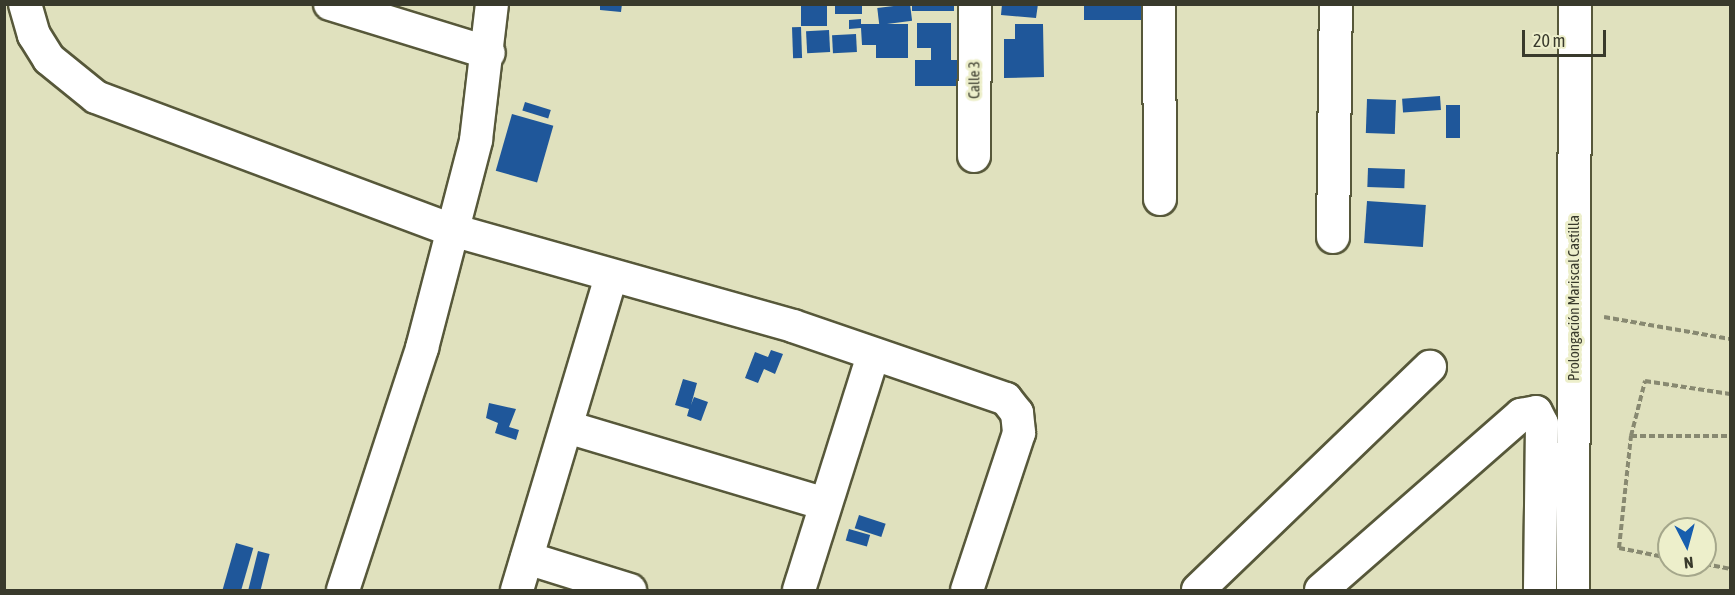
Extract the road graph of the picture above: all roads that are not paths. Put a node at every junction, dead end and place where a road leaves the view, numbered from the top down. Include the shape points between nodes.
1 (25, 4) edge
2 (330, 4) edge
3 (492, 4) edge
4 (975, 4) edge
5 (1160, 4) edge
6 (1336, 4) edge
7 (1575, 4) edge
8 (489, 53) junction
9 (974, 156) dead end
10 (1160, 199) dead end
11 (452, 230) junction
12 (1333, 237) dead end
13 (611, 277) junction
14 (873, 356) junction
15 (1430, 367) dead end
16 (567, 427) junction
17 (825, 504) junction
18 (527, 558) junction
19 (342, 591) edge
20 (517, 591) edge
21 (630, 591) edge
22 (799, 591) edge
23 (967, 591) edge
24 (1198, 591) edge
25 (1321, 591) edge
26 (1540, 591) edge
27 (1573, 591) edge

1 - 11 street via 34,35 49,59 96,97
2 - 8 street
3 - 8 street
4 - 9 street, Calle 3
5 - 10 street
6 - 12 street
7 - 27 street, Prolongación Mariscal Castilla
8 - 11 street via 476,140
11 - 13 street
11 - 19 street via 422,348
13 - 14 street via 793,326
13 - 16 street
14 - 17 street
14 - 23 street via 1006,399 1017,413 1019,433
15 - 24 street
16 - 17 street
16 - 18 street
17 - 22 street
18 - 20 street
18 - 21 street
25 - 26 street via 1521,415 1536,412 1542,424

